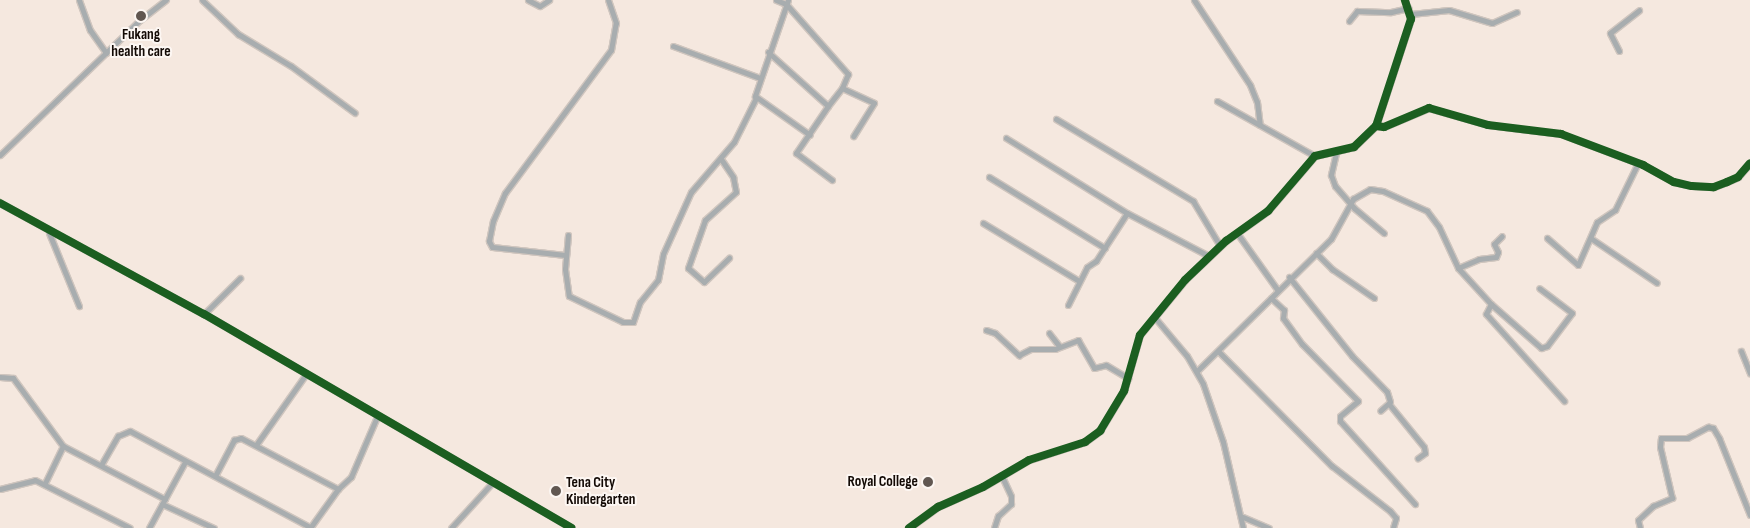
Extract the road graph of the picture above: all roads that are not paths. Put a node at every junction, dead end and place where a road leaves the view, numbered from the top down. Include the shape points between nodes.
1 (79, 0) edge
2 (166, 0) edge
3 (202, 0) edge
4 (528, 0) edge
5 (548, 0) edge
6 (608, 0) edge
7 (776, 0) edge
8 (1194, 0) edge
9 (1405, 0) edge
10 (787, 2) edge
11 (1409, 8) junction
12 (1639, 10) dead end
13 (1517, 12) dead end
14 (1411, 14) junction
15 (1350, 21) dead end
16 (673, 46) dead end
17 (1618, 51) dead end
18 (768, 52) junction
19 (106, 53) junction
20 (760, 78) junction
21 (842, 88) junction
22 (756, 98) junction
23 (1217, 101) dead end
24 (828, 106) junction
25 (355, 113) dead end
26 (1056, 119) dead end
27 (1260, 125) junction
28 (1376, 126) junction
29 (810, 135) junction
30 (853, 136) dead end
31 (1006, 138) dead end
32 (1336, 153) junction
33 (0, 155) edge
34 (1315, 156) junction
35 (721, 159) junction
36 (1750, 163) edge
37 (1637, 165) junction
38 (989, 177) dead end
39 (832, 180) dead end
40 (0, 203) edge
41 (1351, 204) junction
42 (1127, 213) junction
43 (982, 223) dead end
44 (49, 232) junction
45 (1237, 233) junction
46 (1384, 233) dead end
47 (568, 235) dead end
48 (1502, 236) dead end
49 (1547, 238) dead end
50 (1592, 239) junction
51 (1220, 246) junction
52 (1105, 248) junction
53 (1316, 253) junction
54 (565, 255) junction
55 (1209, 256) junction
56 (729, 258) dead end
57 (1458, 268) junction
58 (1289, 277) junction
59 (240, 278) dead end
60 (1079, 281) junction
61 (1657, 283) dead end
62 (1540, 288) dead end
63 (1277, 289) junction
64 (1271, 298) junction
65 (1374, 298) dead end
66 (1491, 304) junction
67 (1068, 305) dead end
68 (80, 306) dead end
69 (204, 314) junction
70 (1156, 319) junction
71 (986, 330) dead end
72 (1049, 334) dead end
73 (1059, 346) junction
74 (1741, 351) dead end
75 (1218, 352) junction
76 (1197, 371) junction
77 (1750, 373) edge
78 (306, 374) junction
79 (0, 377) edge
80 (1128, 378) junction
81 (1564, 401) dead end
82 (1389, 404) junction
83 (1380, 411) dead end
84 (377, 417) junction
85 (256, 445) junction
86 (63, 446) junction
87 (1418, 458) dead end
88 (185, 462) junction
89 (101, 465) junction
90 (1001, 475) junction
91 (215, 476) junction
92 (45, 483) junction
93 (492, 484) junction
94 (0, 489) edge
95 (338, 489) junction
96 (164, 502) junction
97 (1414, 504) dead end
98 (1750, 515) edge
99 (1243, 517) junction
100 (1261, 526) edge
101 (310, 527) edge
102 (130, 528) edge
103 (149, 528) edge
104 (214, 528) edge
105 (451, 528) edge
106 (571, 528) edge
107 (910, 528) edge
108 (994, 528) edge
109 (1243, 528) edge
110 (1269, 528) edge
111 (1393, 528) edge
112 (1640, 528) edge

1 - 19 street via 90,30
2 - 19 street
3 - 25 street via 238,34 291,66
4 - 5 street via 540,6
6 - 54 street via 616,27 611,50 505,193 493,221 492,247
7 - 10 street
8 - 27 street via 1250,85 1257,102
9 - 11 street
10 - 18 street
10 - 21 street via 848,74
11 - 14 street
11 - 15 street via 1390,12 1357,11
12 - 17 street via 1610,33
13 - 14 street via 1492,23 1448,10
14 - 28 street
16 - 20 street
18 - 20 street
18 - 24 street
19 - 33 street
20 - 22 street via 755,90
21 - 24 street
21 - 30 street via 874,103
22 - 29 street
22 - 35 street via 734,142
23 - 27 street
24 - 29 street
26 - 51 street via 1193,202
27 - 34 street
28 - 32 street via 1360,144
28 - 37 street via 1384,127 1429,108 1488,125 1561,134 1608,150
29 - 39 street via 796,150 796,155
31 - 42 street
32 - 34 street
32 - 41 street via 1331,175 1335,186
34 - 45 street via 1268,211
35 - 54 street via 691,192 663,254 658,280 640,302 633,322 623,322 569,296
35 - 56 street via 733,177 736,192 710,214 699,230 688,268 704,282
36 - 37 street via 1738,177 1705,188 1680,184 1644,165
37 - 50 street via 1618,207 1597,222
38 - 52 street
40 - 44 street
41 - 46 street
41 - 53 street via 1331,238
41 - 57 street via 1365,191 1375,189 1427,211 1439,227
42 - 52 street
42 - 55 street
43 - 60 street
44 - 68 street
44 - 69 street
45 - 51 street
45 - 63 street
47 - 54 street
48 - 57 street via 1494,244 1498,252 1496,257 1479,259
49 - 50 street via 1577,265
50 - 61 street
51 - 55 street
52 - 60 street
53 - 58 street
53 - 65 street via 1332,269
55 - 70 street via 1166,303
57 - 66 street
58 - 63 street
58 - 82 street via 1352,356 1387,392 1391,399
59 - 69 street
60 - 67 street
62 - 66 street via 1572,313 1548,346 1541,348
63 - 64 street
64 - 75 street
64 - 97 street via 1284,310 1283,318 1302,344 1358,401 1340,416 1340,421
66 - 81 street via 1486,314
69 - 78 street
70 - 76 street
70 - 80 street via 1145,327 1140,336
71 - 73 street via 995,333 1019,355 1031,349 1055,349
72 - 73 street
73 - 80 street via 1078,340 1094,368 1106,365
74 - 77 street
75 - 76 street
75 - 111 street via 1332,466 1390,511 1396,518
76 - 99 street via 1213,410
78 - 84 street
78 - 85 street
79 - 86 street via 13,378
80 - 90 street via 1100,431 1085,442 1029,460
82 - 83 street
82 - 87 street via 1424,447 1426,453
84 - 93 street
84 - 95 street via 351,477
85 - 91 street via 236,439
85 - 95 street
86 - 89 street
86 - 92 street
88 - 89 street via 126,431 118,436
88 - 91 street
88 - 96 street
89 - 96 street
90 - 107 street via 983,487 938,507
90 - 108 street via 1012,496 1011,504 998,516
91 - 101 street
92 - 94 street via 26,480
92 - 102 street
93 - 105 street
93 - 106 street
95 - 101 street
96 - 103 street
96 - 104 street
98 - 112 street via 1719,438 1713,428 1708,427 1686,438 1662,438 1659,442 1672,498 1653,506 1638,520
99 - 100 street
99 - 109 street
100 - 110 street

